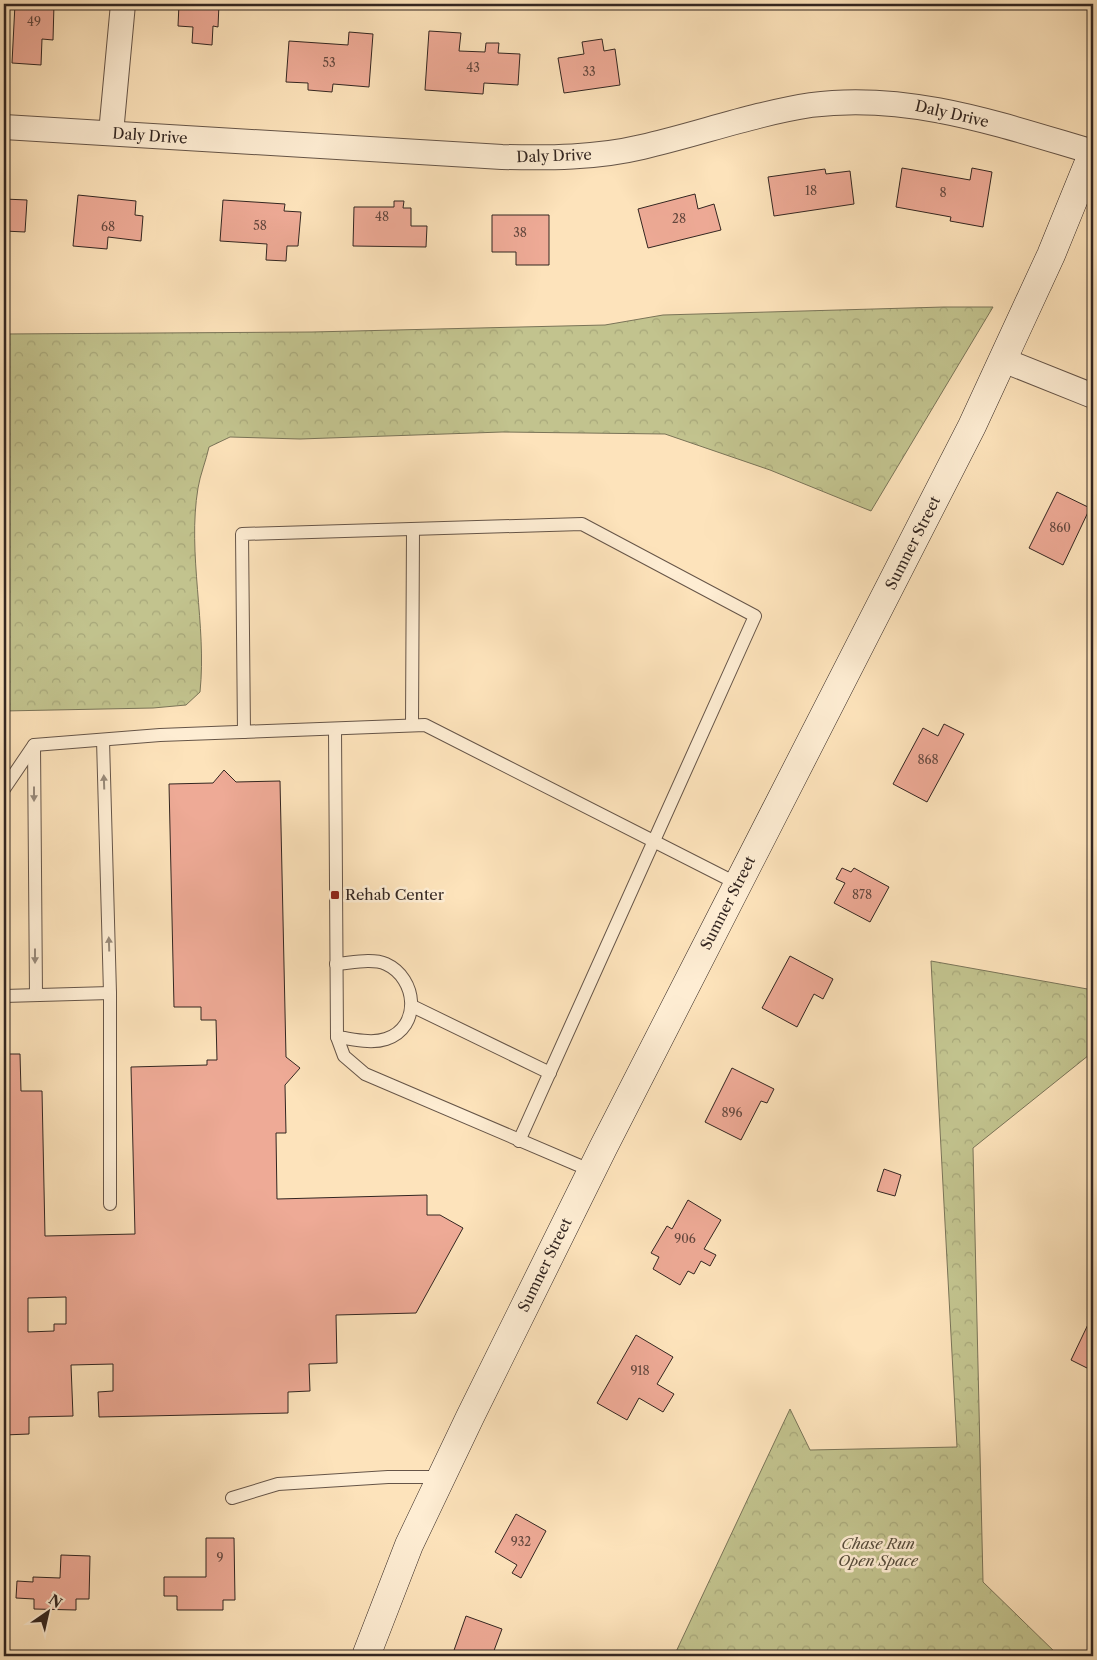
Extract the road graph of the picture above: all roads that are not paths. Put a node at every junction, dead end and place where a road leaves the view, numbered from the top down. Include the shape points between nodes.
1 (123, 4) edge
2 (4, 127) edge
3 (111, 133) junction
4 (1093, 152) edge
5 (1003, 360) junction
6 (1093, 396) edge
7 (414, 529) junction
8 (412, 725) junction
9 (335, 728) junction
10 (244, 732) junction
11 (103, 740) junction
12 (34, 745) junction
13 (4, 789) edge
14 (654, 841) junction
15 (738, 884) junction
16 (336, 964) junction
17 (110, 993) junction
18 (36, 995) junction
19 (4, 996) edge
20 (412, 1006) junction
21 (337, 1036) junction
22 (550, 1074) junction
23 (519, 1140) junction
24 (592, 1171) junction
25 (110, 1204) dead end
26 (441, 1477) junction
27 (232, 1498) dead end
28 (366, 1656) edge

1 - 3 street
2 - 3 street, Daly Drive
3 - 4 street, Daly Drive via 502,157 568,158 642,148 744,119 812,105 880,102 936,108
4 - 5 main road, Sumner Street
5 - 6 street
5 - 15 main road, Sumner Street
7 - 8 lane
7 - 10 lane via 242,534
7 - 14 lane via 582,524 755,616
8 - 9 lane
8 - 14 lane via 425,725
9 - 10 lane
9 - 16 lane
10 - 11 lane
11 - 12 lane
17 -> 11 lane
12 - 13 lane
12 -> 18 lane
14 - 15 lane
14 - 22 lane
15 - 24 main road, Sumner Street
16 - 20 lane via 384,963 406,980
16 - 21 lane
17 - 18 lane
17 - 25 lane
18 - 19 lane
20 - 21 lane via 400,1030 388,1038 375,1041
20 - 22 lane
21 - 23 lane via 344,1056 366,1074
22 - 23 lane
23 - 24 lane
24 - 26 main road, Sumner Street
26 - 27 lane via 278,1484
26 - 28 main road, Sumner Street

